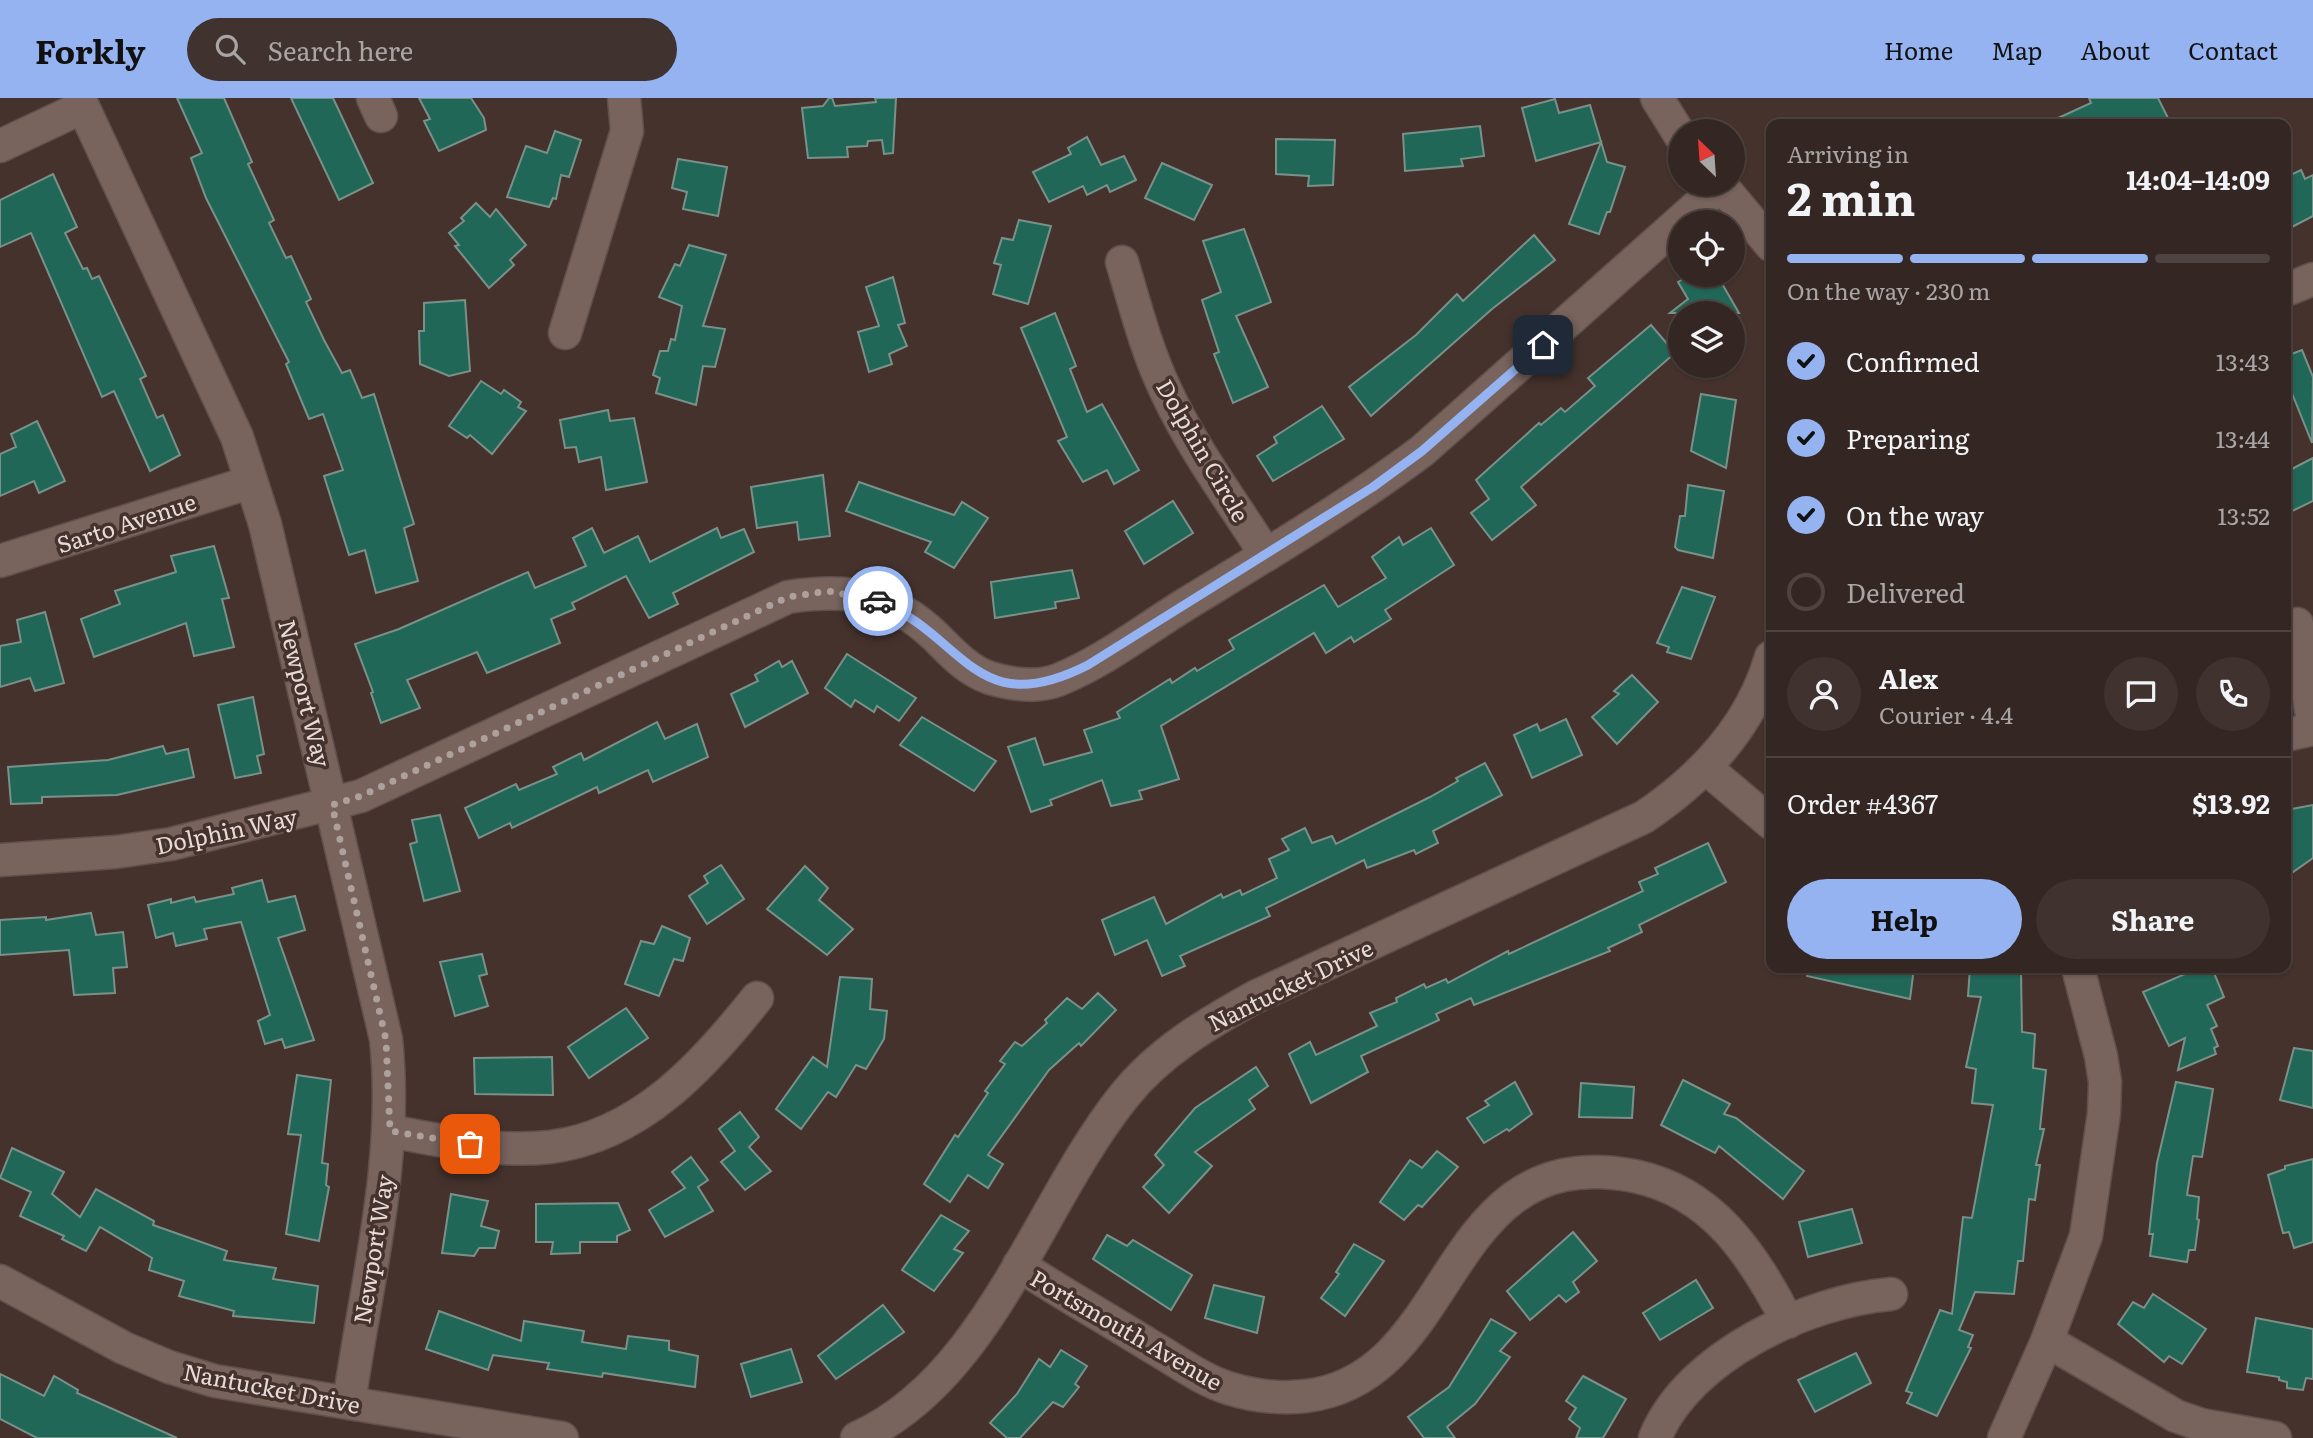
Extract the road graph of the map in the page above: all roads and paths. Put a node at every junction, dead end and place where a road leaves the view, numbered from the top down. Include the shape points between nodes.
1 (624, 98) edge
2 (1657, 98) edge
3 (81, 103) edge
4 (1670, 119) edge
5 (0, 145) edge
6 (1708, 196) edge
7 (1731, 196) edge
8 (1766, 239) edge
9 (1122, 262) dead end
10 (2313, 279) edge
11 (2291, 288) edge
12 (565, 333) dead end
13 (251, 482) junction
14 (1265, 555) junction
15 (0, 561) edge
16 (2297, 624) dead end
17 (1766, 674) edge
18 (2313, 722) edge
19 (2313, 729) edge
20 (2291, 734) edge
21 (1706, 768) junction
22 (332, 805) junction
23 (1766, 819) edge
24 (0, 860) edge
25 (2079, 973) edge
26 (757, 998) dead end
27 (390, 1131) junction
28 (1019, 1265) junction
29 (0, 1281) edge
30 (1891, 1294) dead end
31 (1788, 1322) junction
32 (2047, 1341) junction
33 (349, 1403) junction
34 (562, 1438) edge
35 (857, 1438) edge
36 (1655, 1438) edge
37 (2004, 1438) edge
38 (2275, 1438) edge

1 - 12 street via 627,131
2 - 4 street
3 - 5 street
3 - 13 street, Newport Way via 217,390
6 - 14 street, Dolphin Way via 1422,451
7 - 8 street
9 - 14 street, Dolphin Circle via 1165,389
10 - 11 street
13 - 15 street, Sarto Avenue
13 - 22 street, Newport Way
14 - 22 street, Dolphin Way via 1088,665 1055,681 1031,684 987,677 958,659 903,611 868,597 828,591 788,597 361,796
16 - 18 street
17 - 21 street, Nantucket Drive via 1739,725
19 - 20 street
21 - 23 street
21 - 28 street, Nantucket Drive via 1644,817 1208,1023 1165,1055 1126,1093 1094,1137
22 - 24 street, Dolphin Way via 171,844
22 - 27 street, Newport Way via 386,1040
25 - 32 street via 2101,1056 2105,1114 2086,1236
26 - 27 street via 723,1041 657,1103 607,1132 551,1147 494,1147
27 - 33 street, Newport Way
28 - 31 street, Portsmouth Avenue via 1226,1387 1278,1398 1308,1396 1366,1374 1392,1354 1413,1331 1466,1244 1495,1212 1531,1187 1570,1174 1610,1171 1651,1179 1713,1213 1751,1256
28 - 35 street, Nantucket Drive via 969,1343 929,1391 881,1427
29 - 33 street, Nantucket Drive via 169,1367 215,1381
30 - 31 street via 1857,1297
31 - 36 street via 1712,1365 1682,1393
32 - 37 street
32 - 38 street via 2176,1416
33 - 34 street, Nantucket Drive

